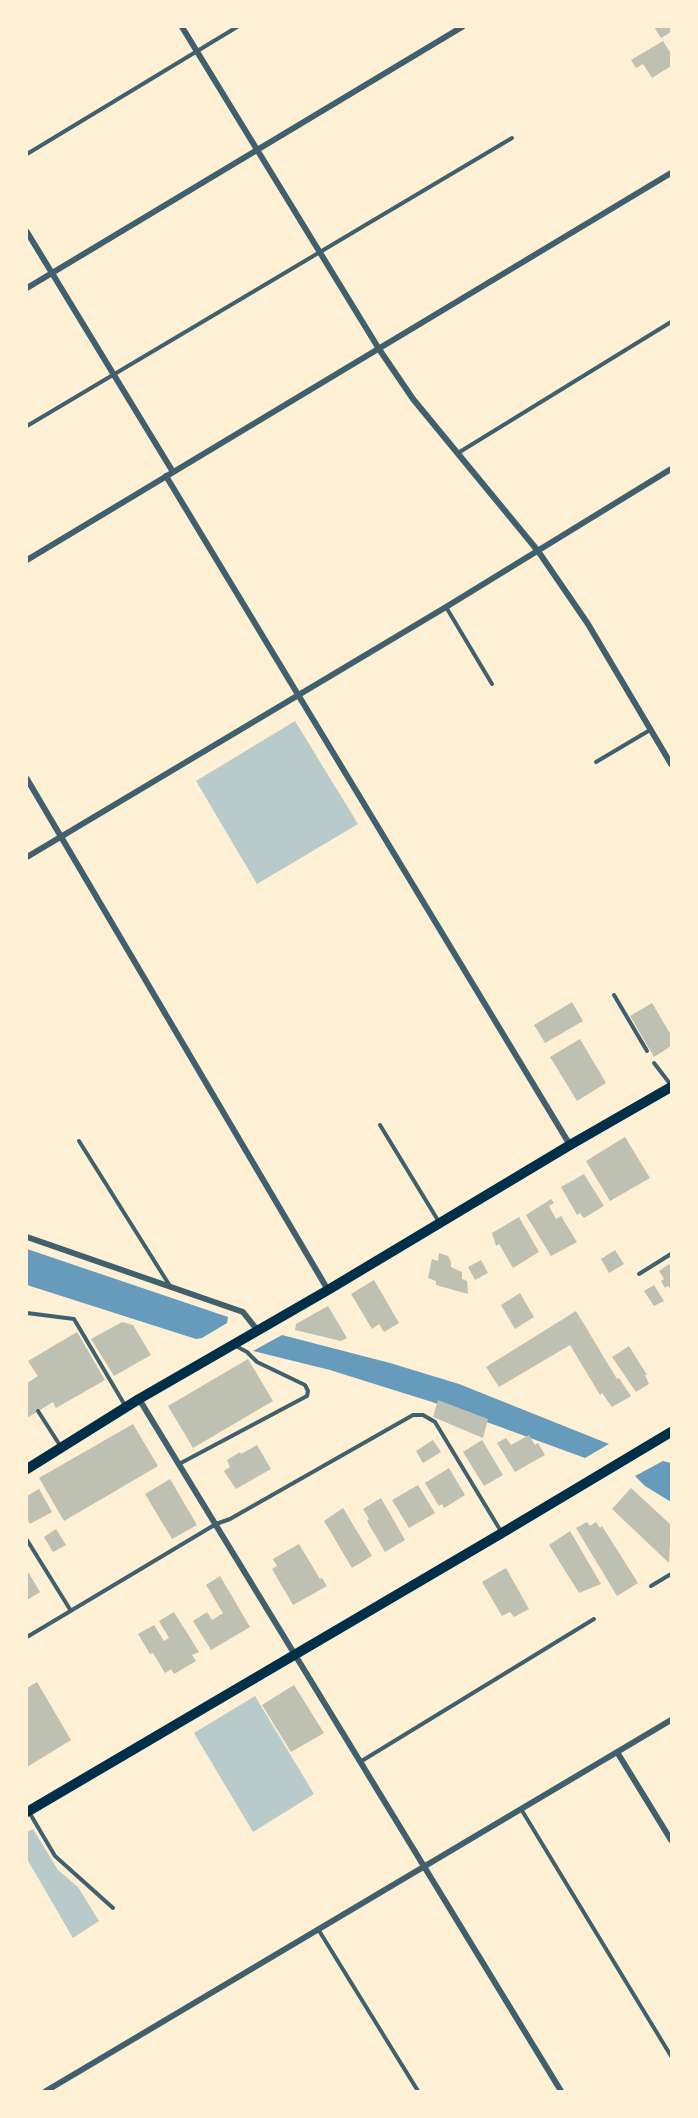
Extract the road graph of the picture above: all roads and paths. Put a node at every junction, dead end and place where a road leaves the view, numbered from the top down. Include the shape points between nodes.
1 (182, 27) edge
2 (237, 27) edge
3 (462, 27) edge
4 (197, 51) junction
5 (512, 138) dead end
6 (258, 150) junction
7 (27, 153) edge
8 (671, 173) edge
9 (27, 232) edge
10 (320, 252) junction
11 (52, 273) junction
12 (27, 288) edge
13 (671, 322) edge
14 (379, 349) junction
15 (114, 375) junction
16 (27, 426) edge
17 (458, 453) junction
18 (671, 469) edge
19 (173, 472) junction
20 (166, 476) junction
21 (538, 551) junction
22 (27, 560) edge
23 (446, 607) junction
24 (492, 684) dead end
25 (298, 695) junction
26 (651, 730) junction
27 (596, 762) dead end
28 (671, 764) edge
29 (27, 779) edge
30 (61, 835) junction
31 (27, 857) edge
32 (614, 995) dead end
33 (647, 1051) dead end
34 (654, 1063) dead end
35 (671, 1086) edge
36 (380, 1125) dead end
37 (79, 1141) dead end
38 (570, 1145) junction
39 (439, 1223) junction
40 (27, 1237) edge
41 (671, 1254) edge
42 (639, 1274) dead end
43 (172, 1289) junction
44 (328, 1290) junction
45 (27, 1313) edge
46 (256, 1331) junction
47 (235, 1345) junction
48 (140, 1399) junction
49 (126, 1407) junction
50 (38, 1411) dead end
51 (671, 1432) edge
52 (62, 1448) junction
53 (179, 1464) junction
54 (27, 1469) edge
55 (216, 1524) junction
56 (502, 1533) junction
57 (27, 1540) edge
58 (671, 1574) edge
59 (651, 1586) dead end
60 (71, 1611) junction
61 (594, 1619) dead end
62 (27, 1637) edge
63 (296, 1655) junction
64 (671, 1720) edge
65 (617, 1752) junction
66 (360, 1762) junction
67 (521, 1808) junction
68 (28, 1812) edge
69 (671, 1840) edge
70 (424, 1866) junction
71 (114, 1908) dead end
72 (318, 1929) junction
73 (671, 2056) edge
74 (46, 2091) edge
75 (418, 2091) edge
76 (561, 2091) edge

1 - 4 street
2 - 4 lane
3 - 6 street
4 - 6 street
4 - 7 lane
5 - 10 lane
6 - 10 street
6 - 11 street
8 - 14 street
9 - 11 street
10 - 14 street
10 - 15 lane
11 - 12 street
11 - 15 street
13 - 17 lane
14 - 17 street via 413,399
14 - 19 street
15 - 16 lane
15 - 19 street
17 - 21 street
18 - 21 street
19 - 20 street
20 - 22 street
20 - 25 street
21 - 23 street
21 - 26 street via 588,624
23 - 24 lane
23 - 25 street
25 - 30 street
25 - 38 street
26 - 27 lane
26 - 28 street
29 - 30 street
30 - 31 street
30 - 44 street
32 - 33 lane
34 - 35 lane
35 - 38 main road
36 - 39 lane
37 - 43 lane
38 - 39 main road
39 - 44 main road
40 - 43 street
41 - 42 lane
43 - 46 street via 243,1312
44 - 46 main road
45 - 49 lane via 74,1319
46 - 47 main road
47 - 48 main road
47 - 53 lane via 257,1362 305,1385 307,1396
48 - 49 main road
48 - 53 street
49 - 52 main road
50 - 52 lane
51 - 56 main road
52 - 54 main road
53 - 55 street
55 - 56 lane via 413,1415 423,1415 435,1422
55 - 60 lane
55 - 63 street
56 - 63 main road
57 - 60 lane
58 - 59 lane
60 - 62 lane
61 - 66 lane
63 - 66 street
63 - 68 main road
64 - 65 street
65 - 67 street
65 - 69 street
66 - 70 street
67 - 70 street
67 - 73 lane
68 - 71 lane via 55,1856
70 - 72 street
70 - 76 street
72 - 74 street
72 - 75 lane

